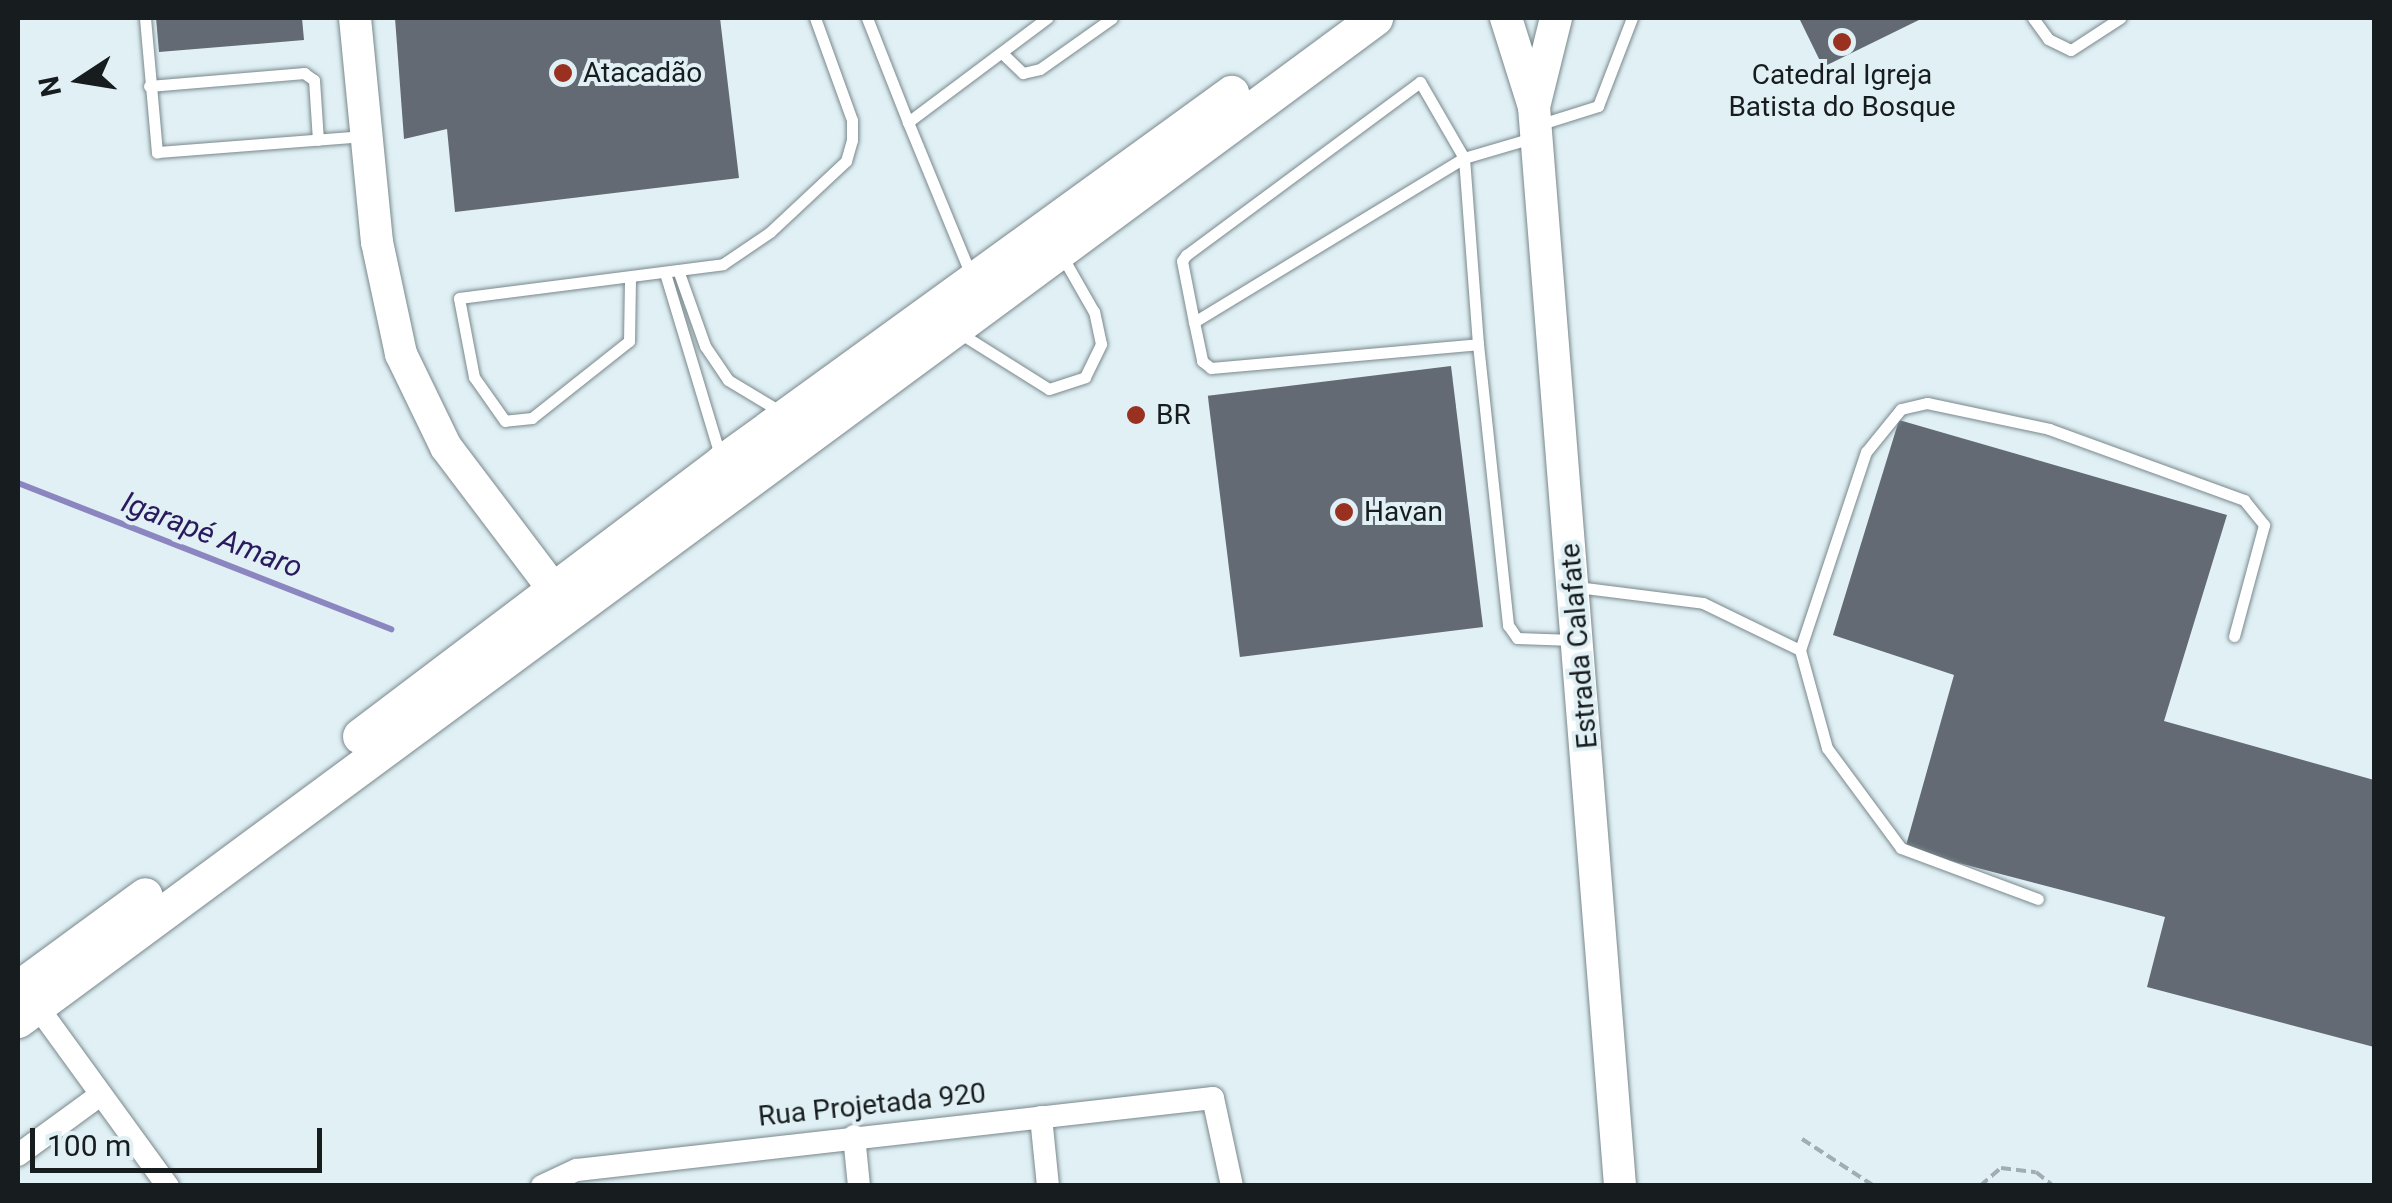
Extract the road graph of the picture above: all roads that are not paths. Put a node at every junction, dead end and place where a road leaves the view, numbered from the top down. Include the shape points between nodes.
1 (145, 18) edge
2 (354, 18) edge
3 (815, 18) edge
4 (868, 18) edge
5 (1048, 18) edge
6 (1112, 18) edge
7 (1506, 18) edge
8 (1556, 18) edge
9 (1632, 18) edge
10 (2034, 18) edge
11 (2120, 18) edge
12 (1345, 23) edge
13 (1002, 52) junction
14 (150, 86) junction
15 (908, 122) junction
16 (1535, 123) junction
17 (365, 136) junction
18 (318, 140) junction
19 (1464, 158) junction
20 (1060, 252) junction
21 (672, 272) junction
22 (630, 279) junction
23 (972, 279) junction
24 (1194, 322) junction
25 (954, 330) junction
26 (1478, 344) junction
27 (787, 414) junction
28 (722, 462) junction
29 (1573, 586) junction
30 (554, 590) junction
31 (2234, 636) dead end
32 (1578, 640) junction
33 (1800, 650) junction
34 (2038, 898) dead end
35 (24, 1005) edge
36 (100, 1096) junction
37 (1041, 1117) junction
38 (854, 1136) junction
39 (18, 1155) edge
40 (168, 1186) edge
41 (542, 1186) edge
42 (859, 1186) edge
43 (1048, 1186) edge
44 (1232, 1186) edge
45 (1620, 1186) edge

1 - 14 lane
2 - 17 street
3 - 21 lane via 852,120 846,161 735,258
4 - 15 lane
5 - 13 lane
6 - 13 lane via 1040,69 1023,73
7 - 16 street, Estrada Calafate
8 - 16 street, Estrada Calafate
9 - 16 lane via 1598,106
10 - 11 lane via 2048,39 2071,50
12 - 20 main road
12 - 23 main road
13 - 15 lane
14 - 18 lane via 304,73 314,80
14 - 18 lane via 154,146 162,154
15 - 23 lane
16 - 19 lane
16 - 29 street, Estrada Calafate
17 - 18 lane
17 - 30 street via 386,300 420,399 478,493
19 - 24 lane
19 - 24 lane via 1425,84 1410,84 1186,255
19 - 26 lane
20 - 25 main road
20 - 25 lane via 1094,312 1101,344 1085,377 1049,389
21 - 22 lane
21 - 27 lane via 728,380
21 - 28 lane
22 - 22 lane via 458,298 474,377 505,421 532,418 628,341
23 - 27 main road
24 - 26 lane via 1202,361 1211,368
25 - 35 main road
26 - 32 lane via 1508,624 1517,638 1530,641
27 - 28 main road
28 - 30 main road
29 - 32 street, Estrada Calafate
29 - 33 lane via 1703,603 1755,622
30 - 35 main road
31 - 33 lane via 2264,526 2244,500 2049,429 1927,403 1900,409 1866,452
32 - 45 street, Estrada Calafate
33 - 34 lane via 1827,748 1902,848
35 - 36 street
36 - 39 street
36 - 40 street
37 - 38 street, Rua Projetada 920
37 - 43 street
37 - 44 street, Rua Projetada 920 via 1213,1098
38 - 41 street, Rua Projetada 920 via 577,1170
38 - 42 street

